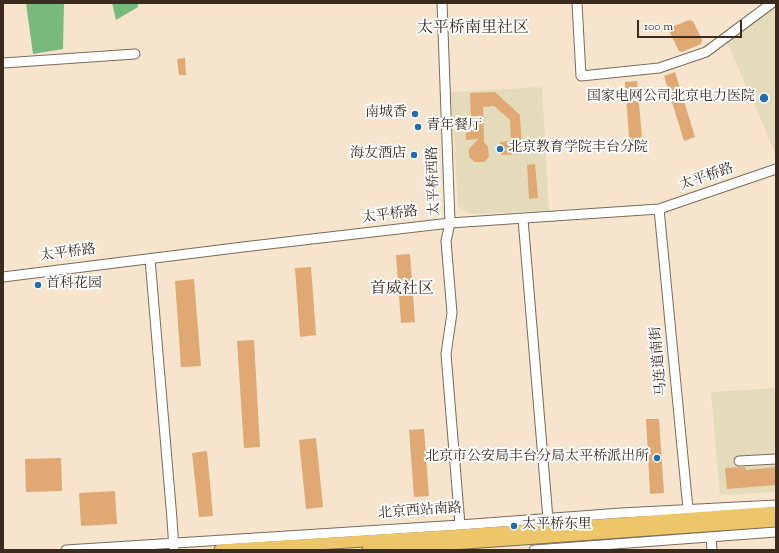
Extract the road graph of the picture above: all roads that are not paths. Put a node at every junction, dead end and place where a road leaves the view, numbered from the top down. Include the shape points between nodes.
1 (442, 3) edge
2 (577, 3) edge
3 (772, 3) edge
4 (135, 54) dead end
5 (3, 63) edge
6 (776, 169) edge
7 (659, 210) junction
8 (523, 219) junction
9 (450, 223) junction
10 (150, 259) junction
11 (3, 277) edge
12 (776, 458) edge
13 (739, 461) dead end
14 (776, 505) edge
15 (688, 509) junction
16 (776, 512) edge
17 (548, 519) junction
18 (776, 521) edge
19 (460, 525) junction
20 (776, 532) edge
21 (711, 537) junction
22 (174, 546) edge
23 (66, 550) edge
24 (220, 550) edge
25 (368, 550) edge
26 (534, 550) edge
27 (712, 550) edge

1 - 9 street, 太平桥西路
2 - 3 street via 581,76 659,68 706,52
4 - 5 street
6 - 7 street, 太平桥路
7 - 8 street, 太平桥路
7 - 15 street, 马连道南街
8 - 9 street, 太平桥路
8 - 17 street
9 - 10 street, 太平桥路
9 - 19 street, 太平桥西路 via 446,241 452,313 446,354
10 - 11 street, 太平桥路
10 - 22 street
12 - 13 street
14 - 15 street, 北京西站南路
15 - 17 street, 北京西站南路
16 - 24 main road, 北京西站南路
17 - 19 street, 北京西站南路
18 - 25 main road
19 - 22 street, 北京西站南路
20 - 21 street
21 - 26 street
21 - 27 street
22 - 23 street, 北京西站南路

